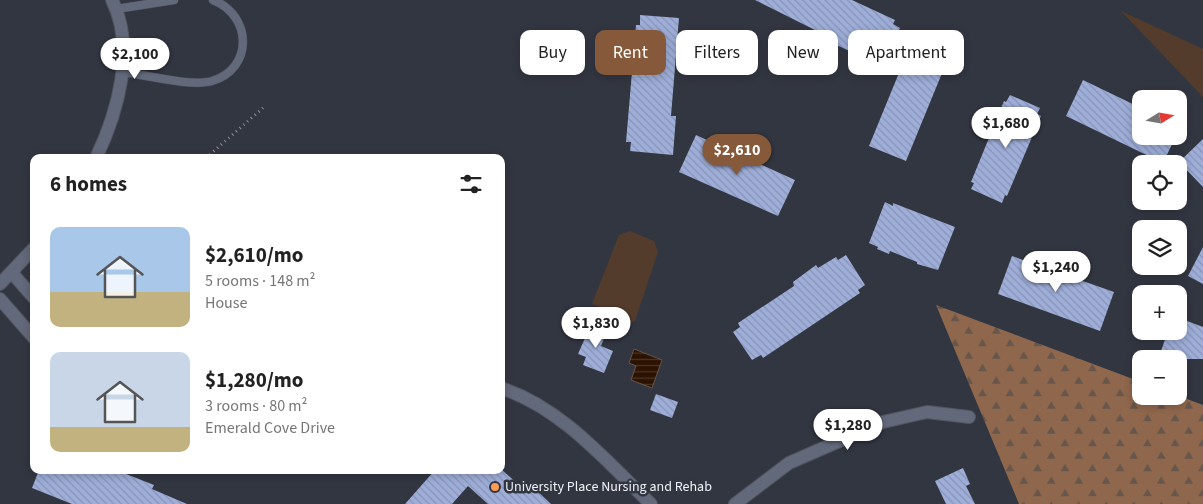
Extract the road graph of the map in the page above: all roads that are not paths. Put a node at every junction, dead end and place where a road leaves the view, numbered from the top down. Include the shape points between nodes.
1 (174, 0) edge
2 (213, 0) edge
3 (114, 4) edge
4 (124, 72) junction
5 (97, 154) edge
6 (30, 253) edge
7 (12, 273) junction
8 (0, 284) edge
9 (30, 293) edge
10 (0, 299) edge
11 (30, 333) edge
12 (505, 390) edge
13 (969, 417) dead end
14 (651, 504) edge
15 (735, 504) edge

1 - 3 lane
2 - 4 lane via 234,14 243,33 239,57 226,74 199,83
3 - 4 street via 122,38
4 - 5 street
6 - 7 street
7 - 8 street
7 - 9 street
10 - 11 street
12 - 14 street via 537,404 562,421
13 - 15 street via 927,412 883,422 789,463

